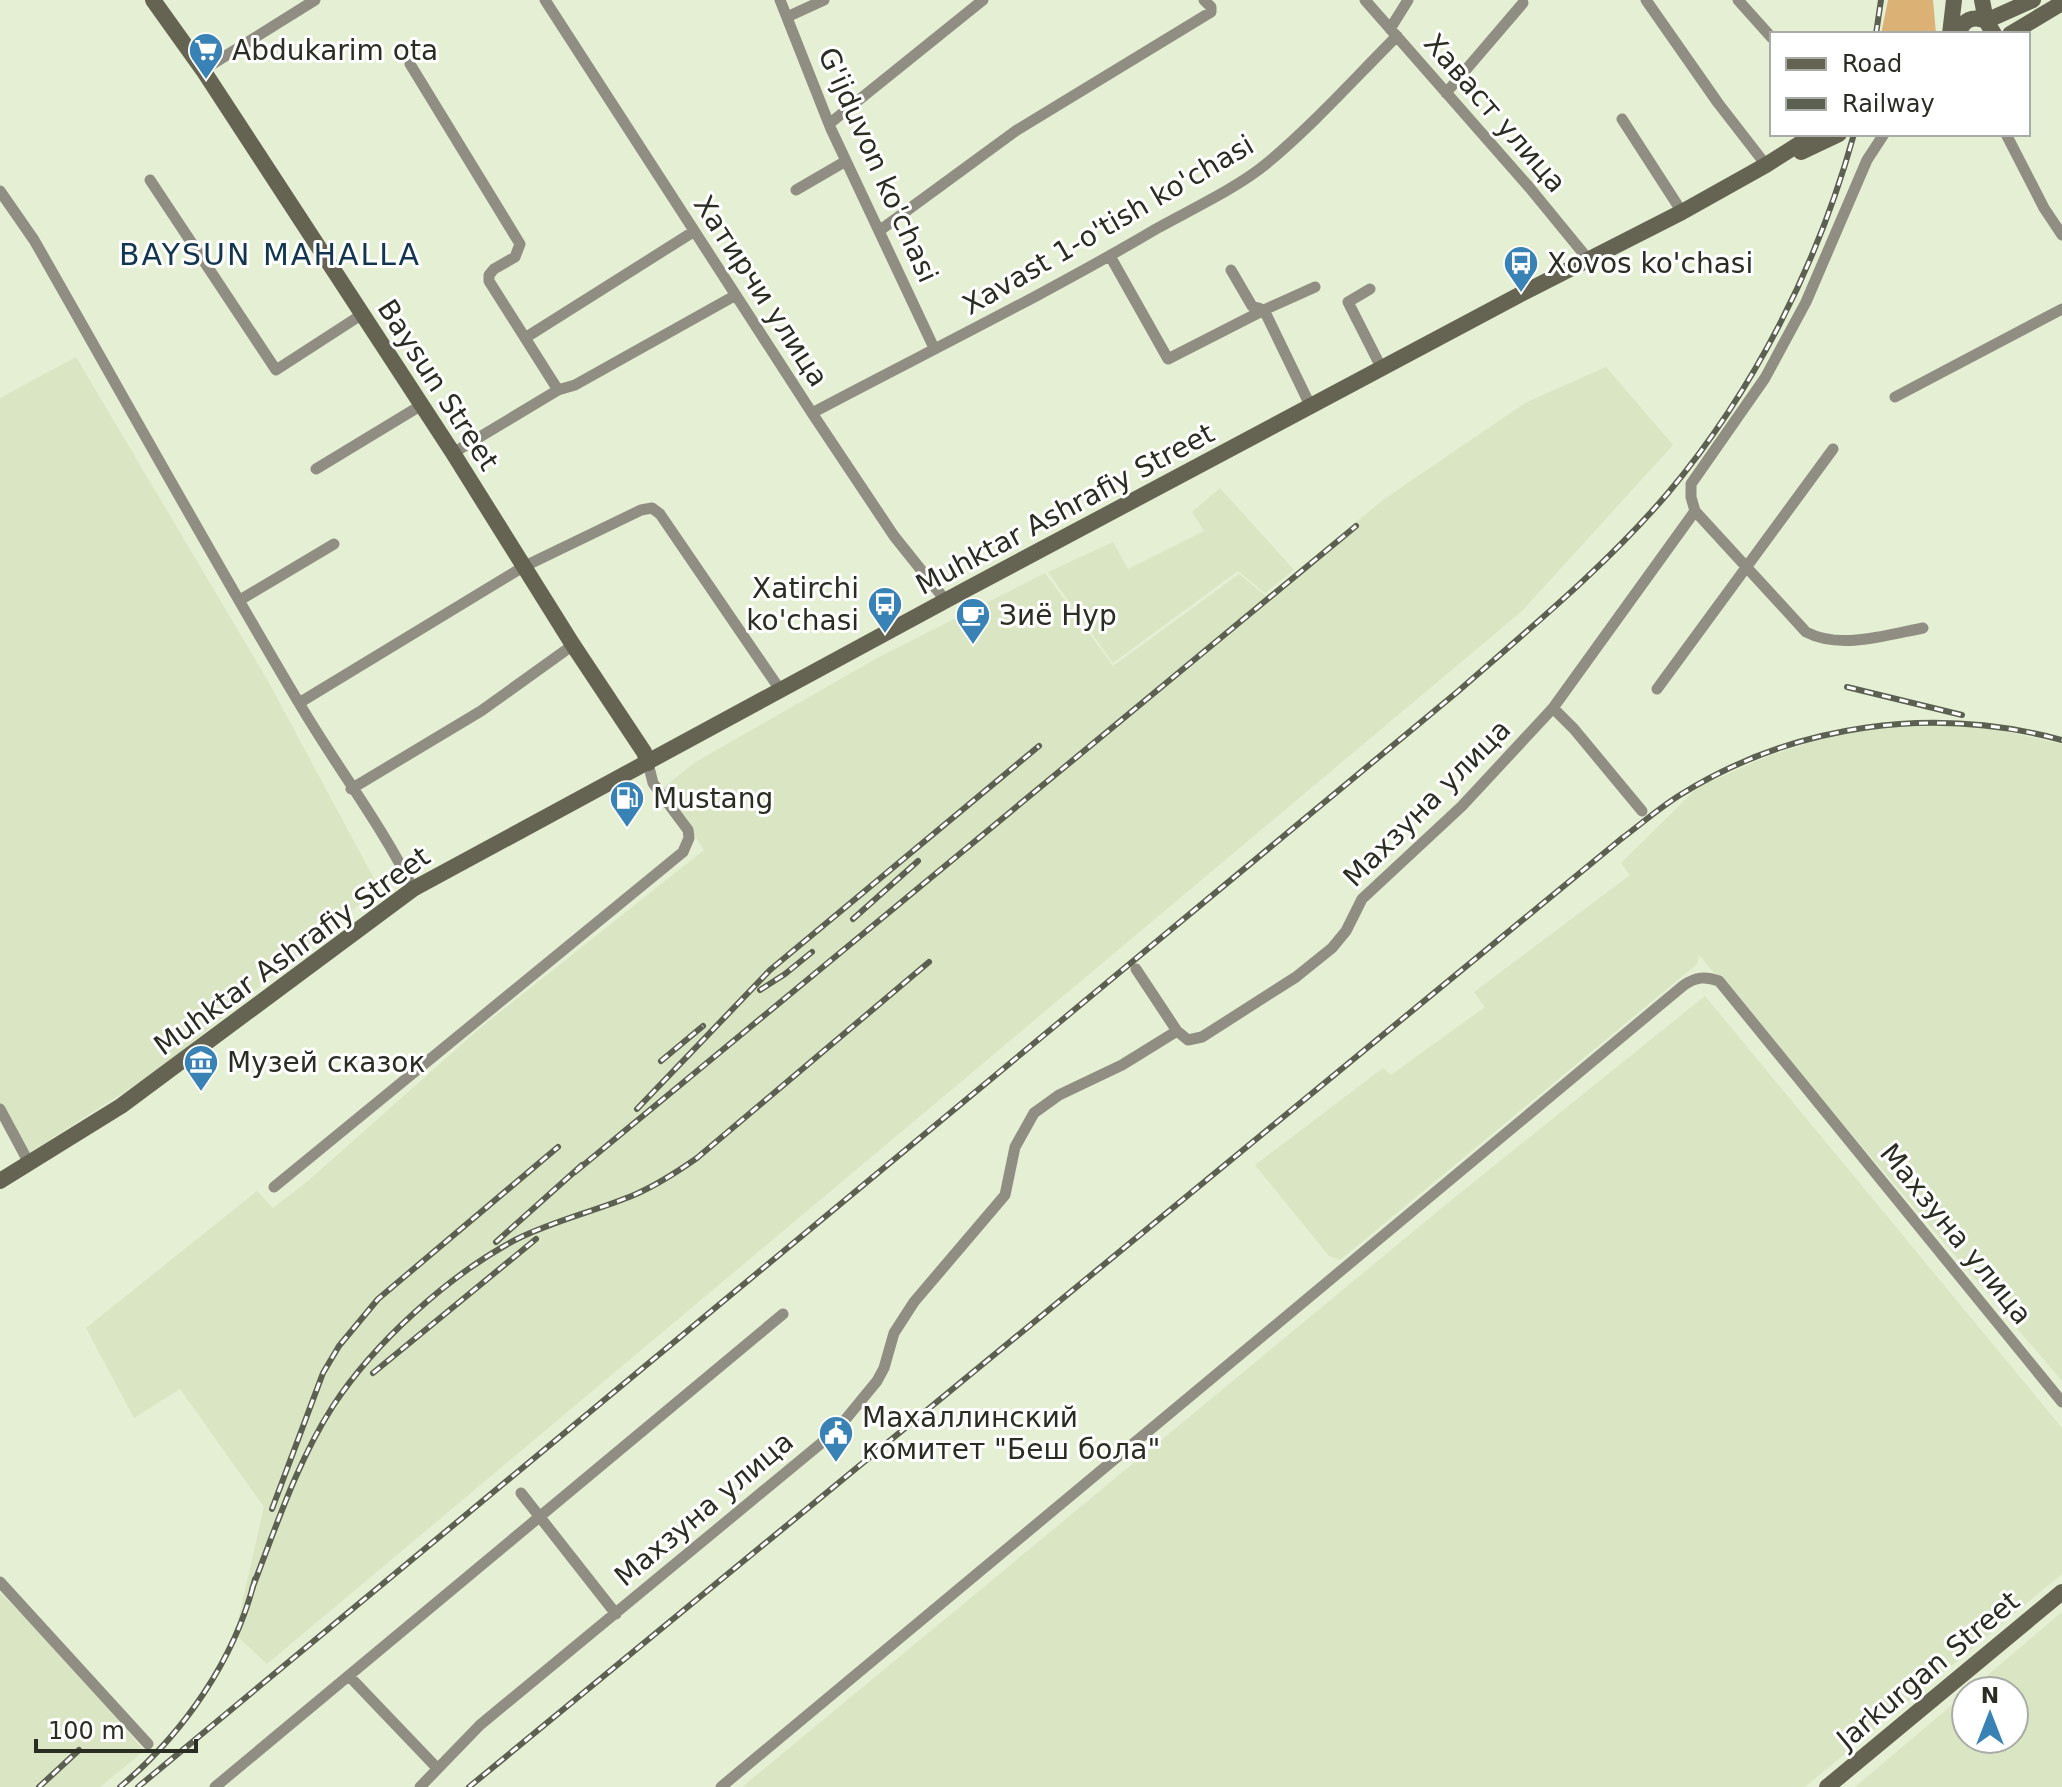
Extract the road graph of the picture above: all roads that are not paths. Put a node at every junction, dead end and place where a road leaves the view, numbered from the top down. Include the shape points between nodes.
1 (153, 0) edge
2 (315, 0) edge
3 (545, 0) edge
4 (780, 0) edge
5 (824, 0) edge
6 (983, 0) edge
7 (1204, 0) edge
8 (1365, 0) edge
9 (1408, 0) edge
10 (1646, 0) edge
11 (1738, 0) edge
12 (1984, 0) edge
13 (1523, 3) dead end
14 (2062, 3) edge
15 (2026, 4) edge
16 (1954, 5) edge
17 (787, 17) junction
18 (1990, 27) edge
19 (1394, 32) junction
20 (1950, 32) edge
21 (1959, 32) edge
22 (1960, 32) edge
23 (2013, 32) edge
24 (1770, 36) edge
25 (410, 64) dead end
26 (203, 70) junction
27 (1446, 93) junction
28 (1622, 119) dead end
29 (829, 124) junction
30 (1812, 136) edge
31 (1835, 136) edge
32 (1883, 136) edge
33 (2007, 136) edge
34 (846, 161) junction
35 (1766, 165) junction
36 (150, 180) dead end
37 (796, 190) dead end
38 (0, 191) edge
39 (1682, 212) junction
40 (879, 231) junction
41 (693, 232) junction
42 (2062, 235) edge
43 (1110, 256) junction
44 (1588, 259) junction
45 (1231, 270) dead end
46 (1315, 287) dead end
47 (1370, 289) dead end
48 (736, 295) junction
49 (2062, 309) edge
50 (1264, 310) junction
51 (361, 315) junction
52 (525, 338) junction
53 (934, 348) junction
54 (1382, 369) junction
55 (558, 390) junction
56 (1895, 397) dead end
57 (420, 406) junction
58 (1311, 407) junction
59 (812, 413) junction
60 (1833, 449) dead end
61 (453, 453) junction
62 (316, 469) dead end
63 (1695, 511) junction
64 (334, 544) dead end
65 (1748, 566) junction
66 (523, 567) junction
67 (240, 600) junction
68 (946, 601) junction
69 (1923, 628) dead end
70 (573, 645) junction
71 (1657, 689) dead end
72 (781, 691) junction
73 (299, 703) junction
74 (1553, 708) junction
75 (648, 763) junction
76 (351, 789) junction
77 (1642, 811) dead end
78 (413, 889) junction
79 (1136, 969) dead end
80 (1177, 1031) junction
81 (0, 1109) edge
82 (29, 1163) junction
83 (0, 1181) edge
84 (274, 1187) dead end
85 (783, 1314) dead end
86 (2062, 1402) edge
87 (521, 1493) dead end
88 (537, 1516) junction
89 (0, 1582) edge
90 (2062, 1592) edge
91 (2062, 1605) edge
92 (616, 1614) junction
93 (349, 1676) junction
94 (148, 1744) dead end
95 (437, 1768) junction
96 (215, 1787) edge
97 (420, 1787) edge
98 (721, 1787) edge
99 (1827, 1787) edge
100 (1842, 1787) edge

1 - 26 main road, Bаysun Street
2 - 26 street
3 - 41 street, Хатирчи улица
4 - 17 street, G'ijduvon ko'chasi
5 - 17 street
6 - 29 street
7 - 40 street via 1211,12 1017,130
8 - 19 street, Хаваст улица
9 - 19 street, Xavast 1-o'tish ko'chasi
10 - 35 street
11 - 24 street
12 - 15 main road via 2002,8
12 - 18 main road
13 - 27 street
14 - 23 main road
15 - 18 main road
16 - 20 main road
16 - 21 main road
17 - 29 street, G'ijduvon ko'chasi
18 - 22 main road via 1981,18 1969,19
19 - 27 street, Хаваст улица
19 - 43 street, Xavast 1-o'tish ko'chasi via 1265,164
25 - 52 street via 520,244 515,257 494,269 489,281
26 - 51 main road, Bаysun Street
27 - 44 street, Хаваст улица
28 - 39 street
29 - 34 street, G'ijduvon ko'chasi
30 - 35 main road, Muhktar Ashrafiy Street
31 - 35 main road, Muhktar Ashrafiy Street
32 - 63 street via 1772,365 1691,484
33 - 42 street
34 - 37 street
34 - 40 street, G'ijduvon ko'chasi
35 - 39 main road, Muhktar Ashrafiy Street
36 - 51 street via 276,370
38 - 67 street via 34,240
39 - 44 main road, Muhktar Ashrafiy Street
40 - 53 street, G'ijduvon ko'chasi
41 - 48 street, Хатирчи улица
41 - 52 street
43 - 50 street via 1168,359
43 - 53 street, Xavast 1-o'tish ko'chasi
44 - 54 main road, Muhktar Ashrafiy Street
45 - 50 street via 1252,306
46 - 50 street
47 - 54 street via 1348,302
48 - 55 street
48 - 59 street, Хатирчи улица
49 - 56 street
50 - 58 street
51 - 57 main road, Bаysun Street
52 - 55 street
53 - 59 street, Xavast 1-o'tish ko'chasi
54 - 58 main road, Muhktar Ashrafiy Street
55 - 61 street
57 - 61 main road, Bаysun Street
57 - 62 street
58 - 68 main road, Muhktar Ashrafiy Street
59 - 68 street, Хатирчи улица via 894,536
60 - 65 street
61 - 66 main road, Bаysun Street
63 - 65 street
63 - 74 street, Махзуна улица
64 - 67 street
65 - 69 street via 1814,636 1853,639
65 - 71 street
66 - 70 main road, Bаysun Street
66 - 72 street via 652,508
66 - 73 street
67 - 73 street
68 - 72 main road, Muhktar Ashrafiy Street
70 - 75 main road, Bаysun Street
70 - 76 street via 481,711
72 - 75 main road, Muhktar Ashrafiy Street
73 - 76 street
74 - 77 street
74 - 80 street, Махзуна улица via 1462,806 1362,899 1346,931 1320,959 1202,1037 1188,1040
75 - 78 main road, Muhktar Ashrafiy Street
75 - 84 street via 653,783 688,830 683,852
76 - 78 street via 393,849
78 - 82 main road, Muhktar Ashrafiy Street via 121,1106
79 - 80 street
80 - 92 street, Махзуна улица via 1034,1113 1015,1147 1008,1190 914,1302 867,1394 836,1431
81 - 82 street
82 - 83 main road, Muhktar Ashrafiy Street
85 - 88 street
86 - 98 street, Махзуна улица via 1719,981 1696,978
87 - 88 street
88 - 92 street
88 - 93 street
89 - 94 street
90 - 99 main road, Jarkurgan Street
91 - 100 main road, Jarkurgan Street
92 - 95 street, Махзуна улица via 480,1725
93 - 95 street
93 - 96 street
95 - 97 street, Махзуна улица

